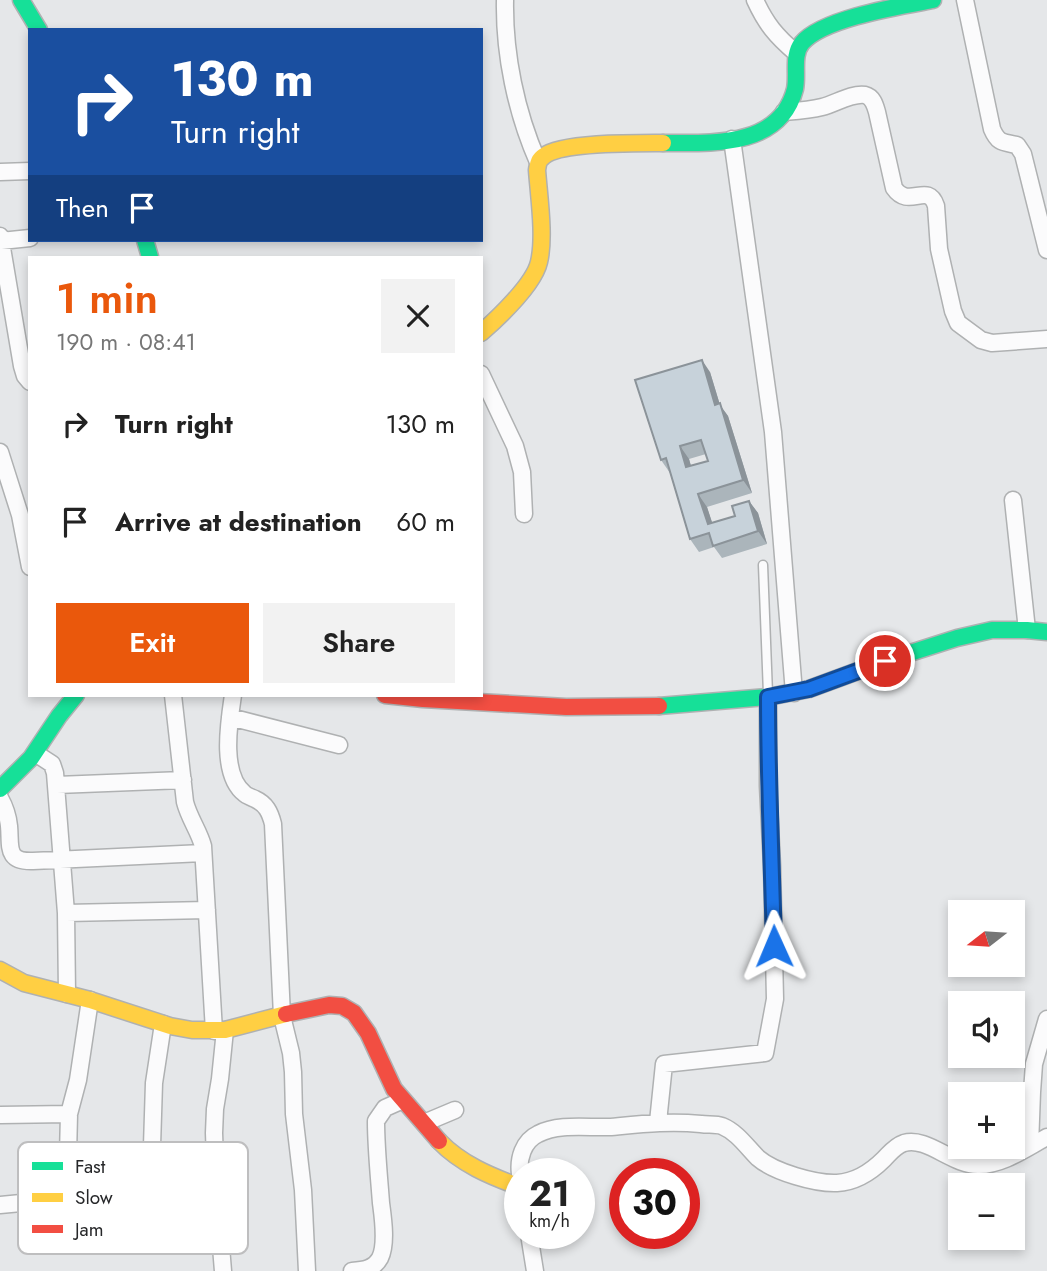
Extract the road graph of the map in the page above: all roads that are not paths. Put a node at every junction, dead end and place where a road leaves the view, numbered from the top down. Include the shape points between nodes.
1 (21, 0) edge
2 (505, 0) edge
3 (755, 0) edge
4 (933, 0) edge
5 (965, 0) edge
6 (38, 28) edge
7 (796, 53) junction
8 (783, 113) junction
9 (732, 139) junction
10 (538, 162) junction
11 (28, 171) edge
12 (0, 172) edge
13 (28, 238) edge
14 (0, 239) edge
15 (1047, 250) edge
16 (483, 331) edge
17 (1047, 340) edge
18 (483, 378) edge
19 (28, 380) edge
20 (0, 452) edge
21 (1013, 500) dead end
22 (524, 514) dead end
23 (28, 557) edge
24 (763, 565) dead end
25 (1027, 630) junction
26 (1047, 632) edge
27 (794, 693) junction
28 (74, 697) edge
29 (173, 697) edge
30 (233, 697) edge
31 (404, 697) edge
32 (768, 697) junction
33 (230, 717) junction
34 (339, 745) dead end
35 (35, 753) junction
36 (183, 780) junction
37 (57, 785) junction
38 (0, 789) edge
39 (0, 799) edge
40 (203, 853) junction
41 (63, 860) junction
42 (207, 910) junction
43 (66, 913) junction
44 (3, 975) edge
45 (67, 994) junction
46 (90, 1000) junction
47 (282, 1016) junction
48 (1047, 1018) edge
49 (163, 1024) junction
50 (219, 1030) junction
51 (403, 1100) junction
52 (455, 1110) dead end
53 (69, 1114) junction
54 (0, 1115) edge
55 (658, 1122) junction
56 (424, 1123) junction
57 (1047, 1137) edge
58 (69, 1142) edge
59 (152, 1142) edge
60 (214, 1142) edge
61 (1030, 1146) junction
62 (520, 1158) edge
63 (504, 1180) edge
64 (18, 1203) edge
65 (0, 1205) edge
66 (531, 1249) edge
67 (307, 1271) edge
68 (352, 1271) edge
69 (534, 1271) edge

1 - 6 street
2 - 10 street via 510,61 524,127
3 - 7 street via 766,24
4 - 7 street via 824,29 804,40
5 - 15 street via 992,129 1000,142 1017,145 1023,154
7 - 8 street via 796,84
8 - 9 street via 761,132
8 - 17 street via 858,96 871,98 894,188 905,198 923,195 934,200 939,249 958,323 992,343
9 - 10 street via 590,146 553,151
9 - 27 street via 773,432
10 - 16 street via 539,264 526,286
11 - 12 street
13 - 14 street
14 - 19 street
18 - 22 street via 515,446 522,472
20 - 23 street
21 - 25 street
24 - 32 lane
25 - 26 street
25 - 27 street via 992,630 957,638
27 - 32 street
28 - 35 street
29 - 36 street
30 - 33 street
31 - 32 street via 566,707
32 - 55 street via 775,999 765,1052 664,1064
33 - 34 street
33 - 47 street via 233,778 246,795 265,804 273,824
35 - 37 street via 52,764
35 - 38 street
36 - 37 street
36 - 40 street via 187,811
37 - 41 street
39 - 41 street via 8,817 14,858 26,862
40 - 41 street
40 - 42 street
41 - 43 street
42 - 43 street
42 - 50 street
43 - 45 street
44 - 45 street
45 - 46 street
46 - 49 street
46 - 53 street
47 - 50 street
47 - 51 street via 324,1005 350,1009
47 - 67 street via 292,1063
48 - 61 street via 1034,1064
49 - 50 street
49 - 59 street via 154,1083
50 - 60 street
51 - 56 street
51 - 68 street via 385,1108 376,1121 383,1252 374,1265
52 - 56 street
53 - 54 street
53 - 58 street
55 - 61 street via 722,1126 776,1170 836,1183 870,1171 902,1143 923,1144 962,1163 979,1165
55 - 62 street via 553,1129 536,1134
56 - 63 street via 452,1153
57 - 61 street
64 - 65 street
66 - 69 street

